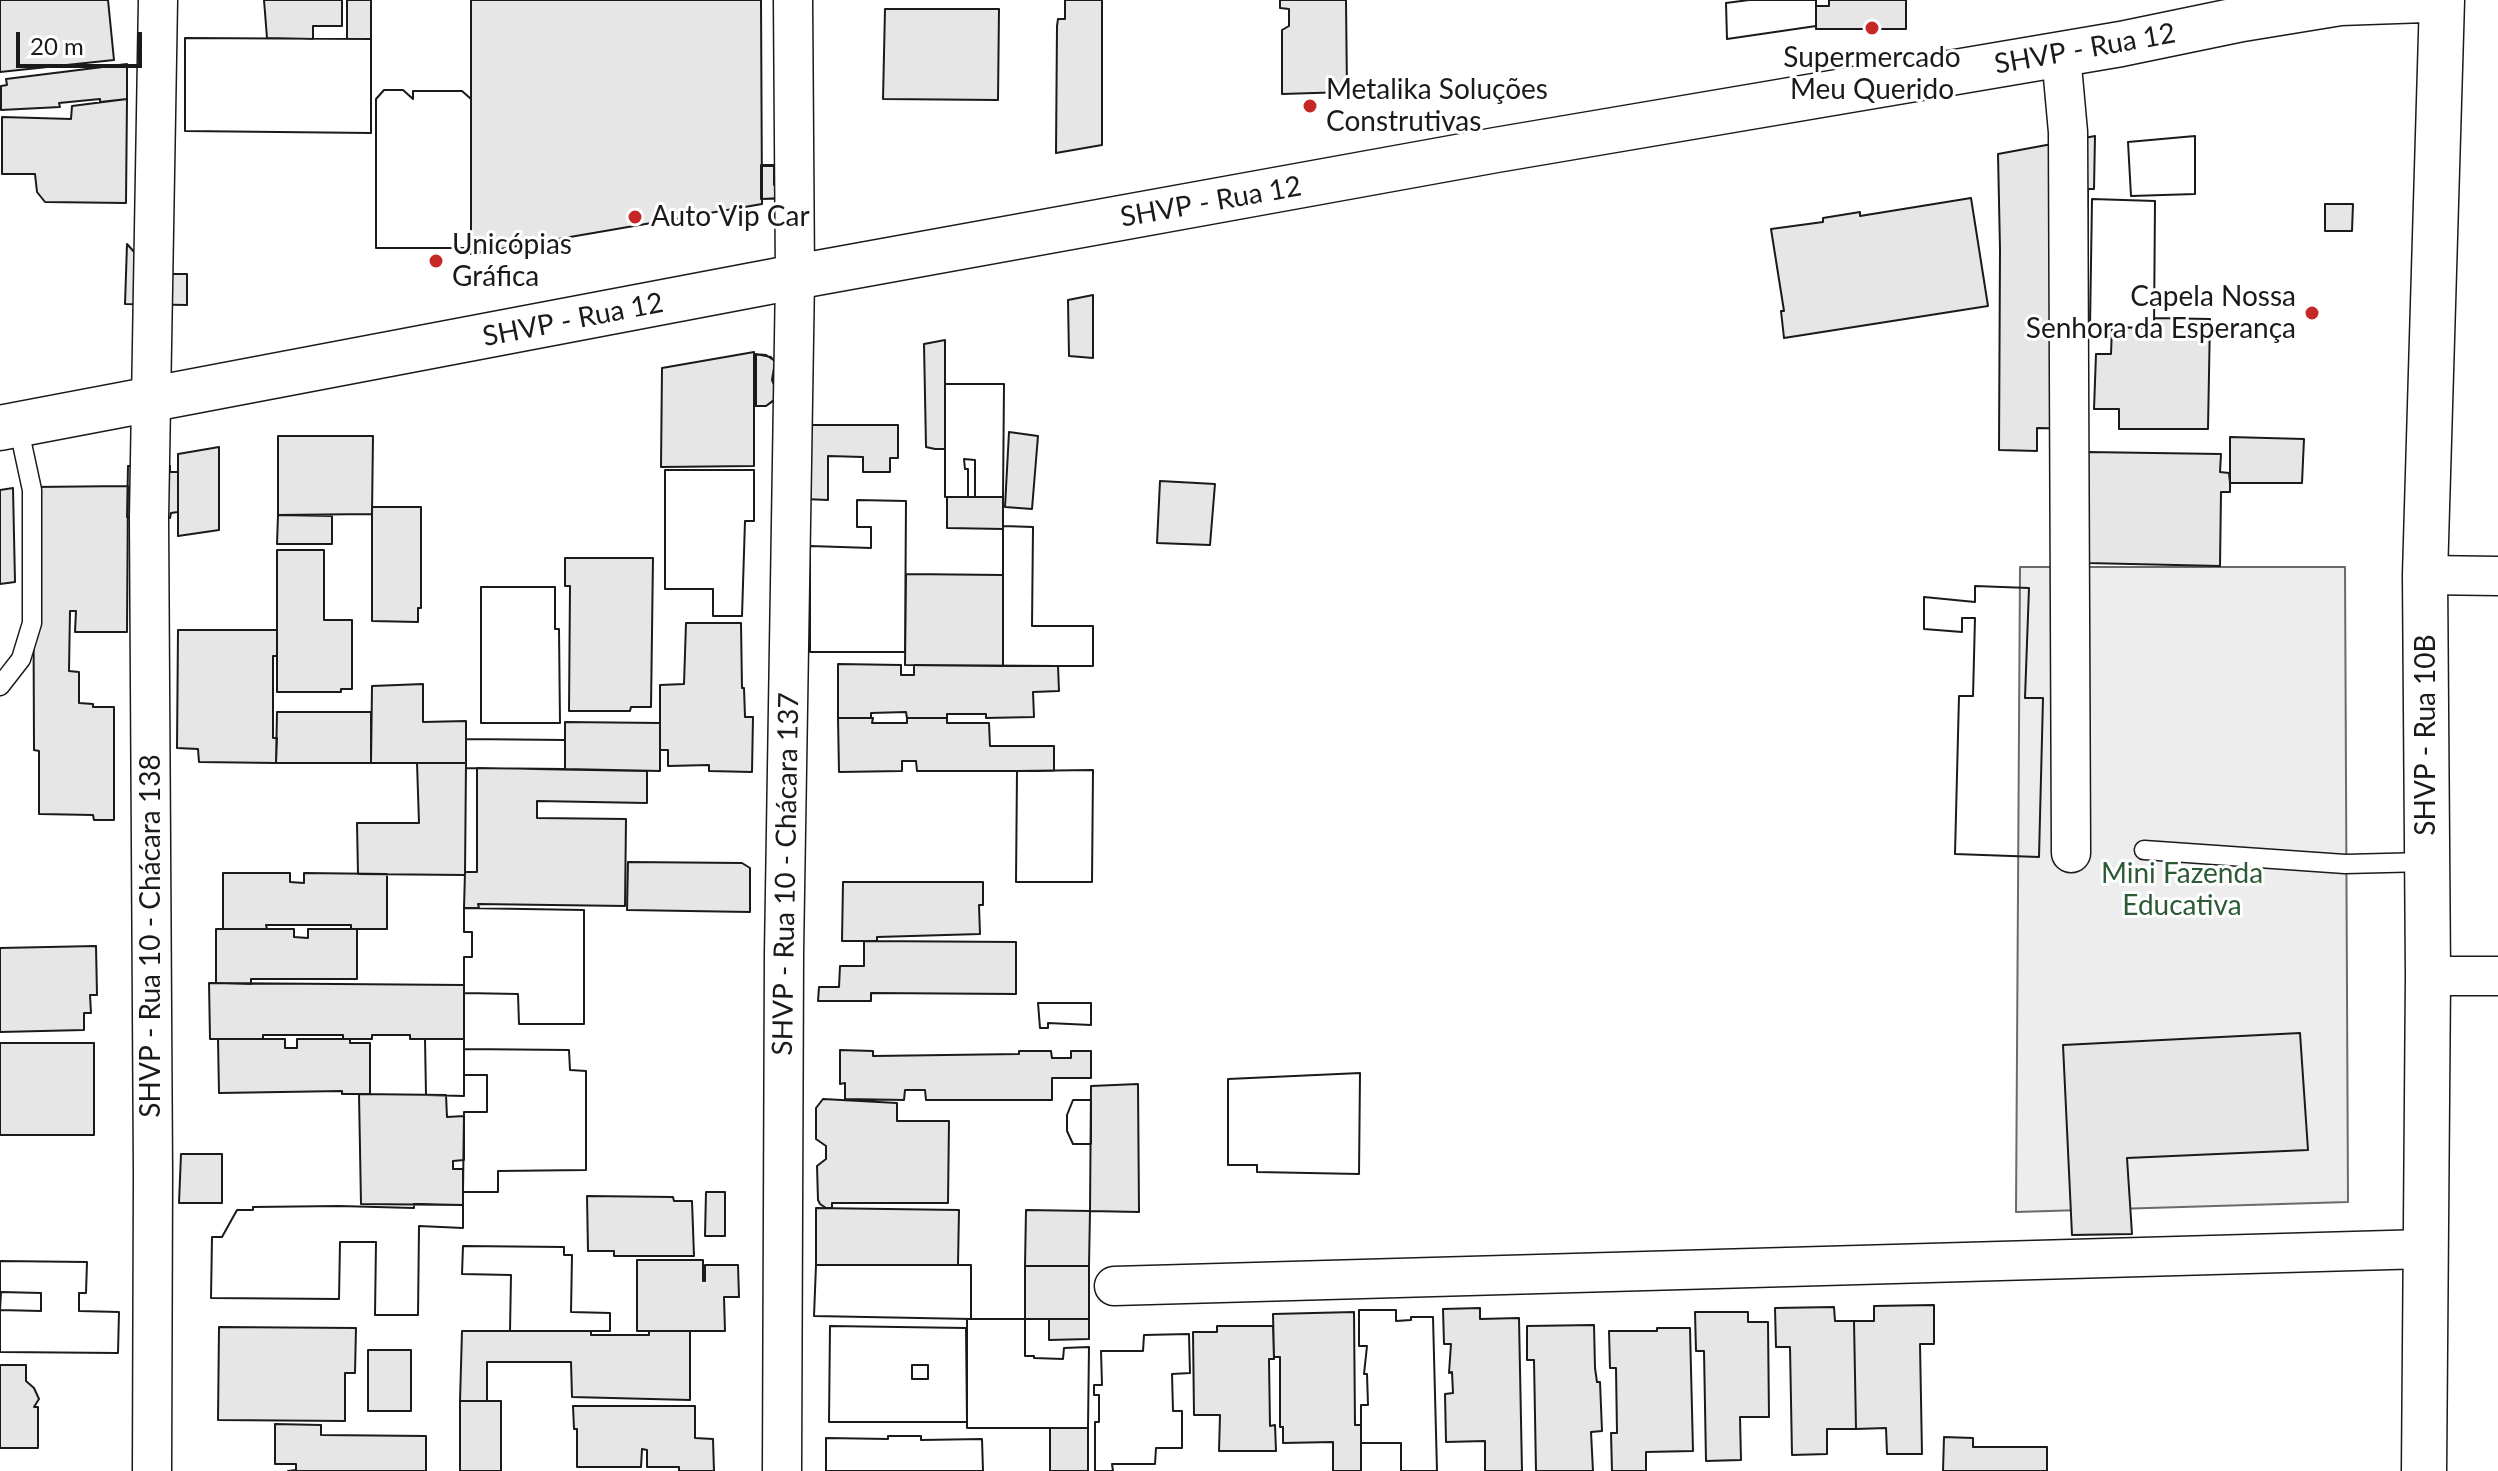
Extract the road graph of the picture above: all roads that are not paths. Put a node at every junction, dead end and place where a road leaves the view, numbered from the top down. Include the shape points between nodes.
1 (158, 0) edge
2 (793, 0) edge
3 (2425, 0) edge
4 (2442, 0) edge
5 (2061, 55) junction
6 (795, 277) junction
7 (151, 401) junction
8 (9, 426) edge
9 (2425, 575) junction
10 (2498, 576) edge
11 (0, 686) edge
12 (2144, 850) dead end
13 (2071, 853) dead end
14 (2427, 862) junction
15 (2428, 976) junction
16 (2498, 976) edge
17 (2425, 1249) junction
18 (1114, 1286) dead end
19 (152, 1471) edge
20 (782, 1471) edge
21 (2424, 1471) edge

1 - 7 street, SHVP - Rua 10 - Chácara 138
2 - 6 street, SHVP - Rua 10 - Chácara 137
3 - 5 street, SHVP - Rua 12 via 2340,3
4 - 9 street, SHVP - Rua 10B
5 - 6 street, SHVP - Rua 12 via 1496,150
5 - 13 street via 2068,132
6 - 7 street, SHVP - Rua 12
6 - 20 street, SHVP - Rua 10 - Chácara 137
7 - 8 street, SHVP - Rua 12
7 - 19 street, SHVP - Rua 10 - Chácara 138
8 - 11 lane via 32,490 32,623 21,659
9 - 10 street
9 - 14 street, SHVP - Rua 10B
12 - 14 lane via 2345,864
14 - 15 street, SHVP - Rua 10B
15 - 16 street
15 - 17 street, SHVP - Rua 10B
17 - 18 street
17 - 21 street, SHVP - Rua 10B

